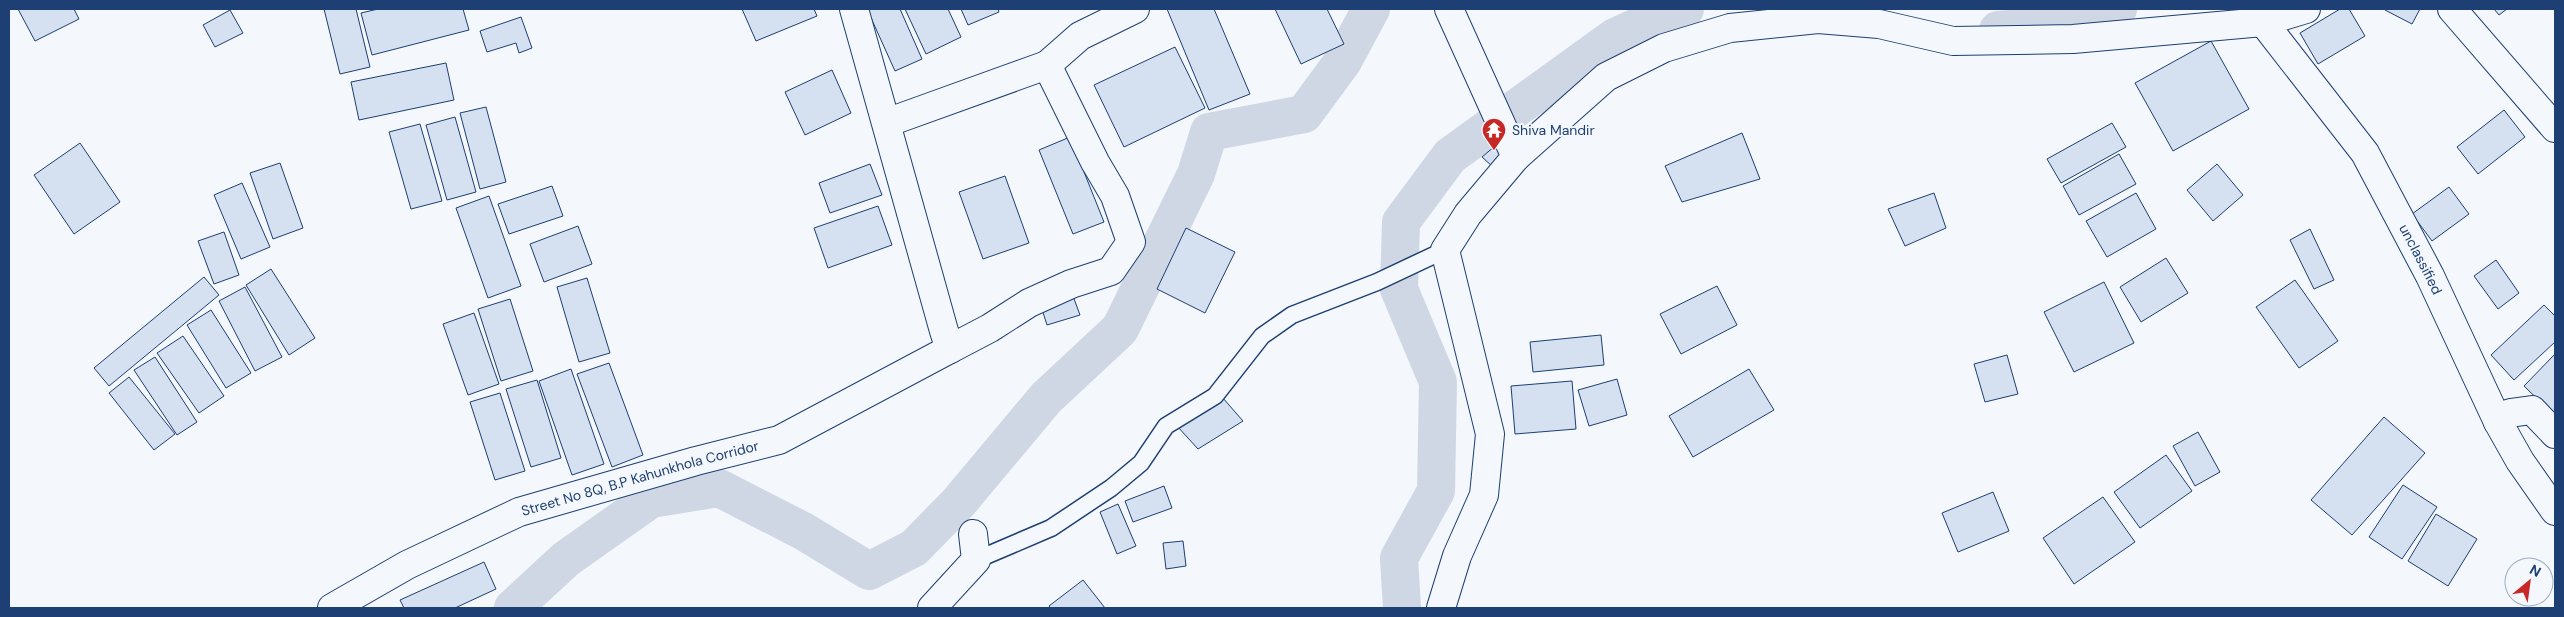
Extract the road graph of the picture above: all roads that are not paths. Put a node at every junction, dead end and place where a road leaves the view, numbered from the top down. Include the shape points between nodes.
1 (854, 9) edge
2 (1135, 9) edge
3 (1449, 9) edge
4 (2306, 9) edge
5 (2452, 9) edge
6 (2264, 22) junction
7 (1047, 65) junction
8 (886, 123) junction
9 (2555, 128) edge
10 (1512, 150) junction
11 (1445, 250) junction
12 (950, 349) junction
13 (2498, 422) junction
14 (2555, 434) edge
15 (2555, 511) edge
16 (974, 547) joint
17 (332, 608) edge
18 (932, 608) edge
19 (1441, 608) edge

1 - 8 street
2 - 7 street via 1080,36
3 - 10 street
4 - 6 street
5 - 9 street
6 - 10 street via 2073,39 1953,41 1879,24 1818,19 1730,28 1664,48 1606,77
6 - 13 street, unclassified via 2365,153 2430,276
7 - 8 street
7 - 12 street, Street No 8Q, B.P Kahunkhola Corridor via 1115,196 1131,242 1111,271 1029,303
8 - 12 street
10 - 11 street
11 - 16 lane via 1377,282 1292,315 1262,336 1215,396 1166,426 1141,464 1111,488 1051,528
11 - 19 street via 1490,434 1484,495 1457,556
12 - 17 street, Street No 8Q, B.P Kahunkhola Corridor via 780,440 519,512 407,565
13 - 14 street via 2510,413 2532,410
13 - 15 street, unclassified via 2520,461
16 - 18 street

